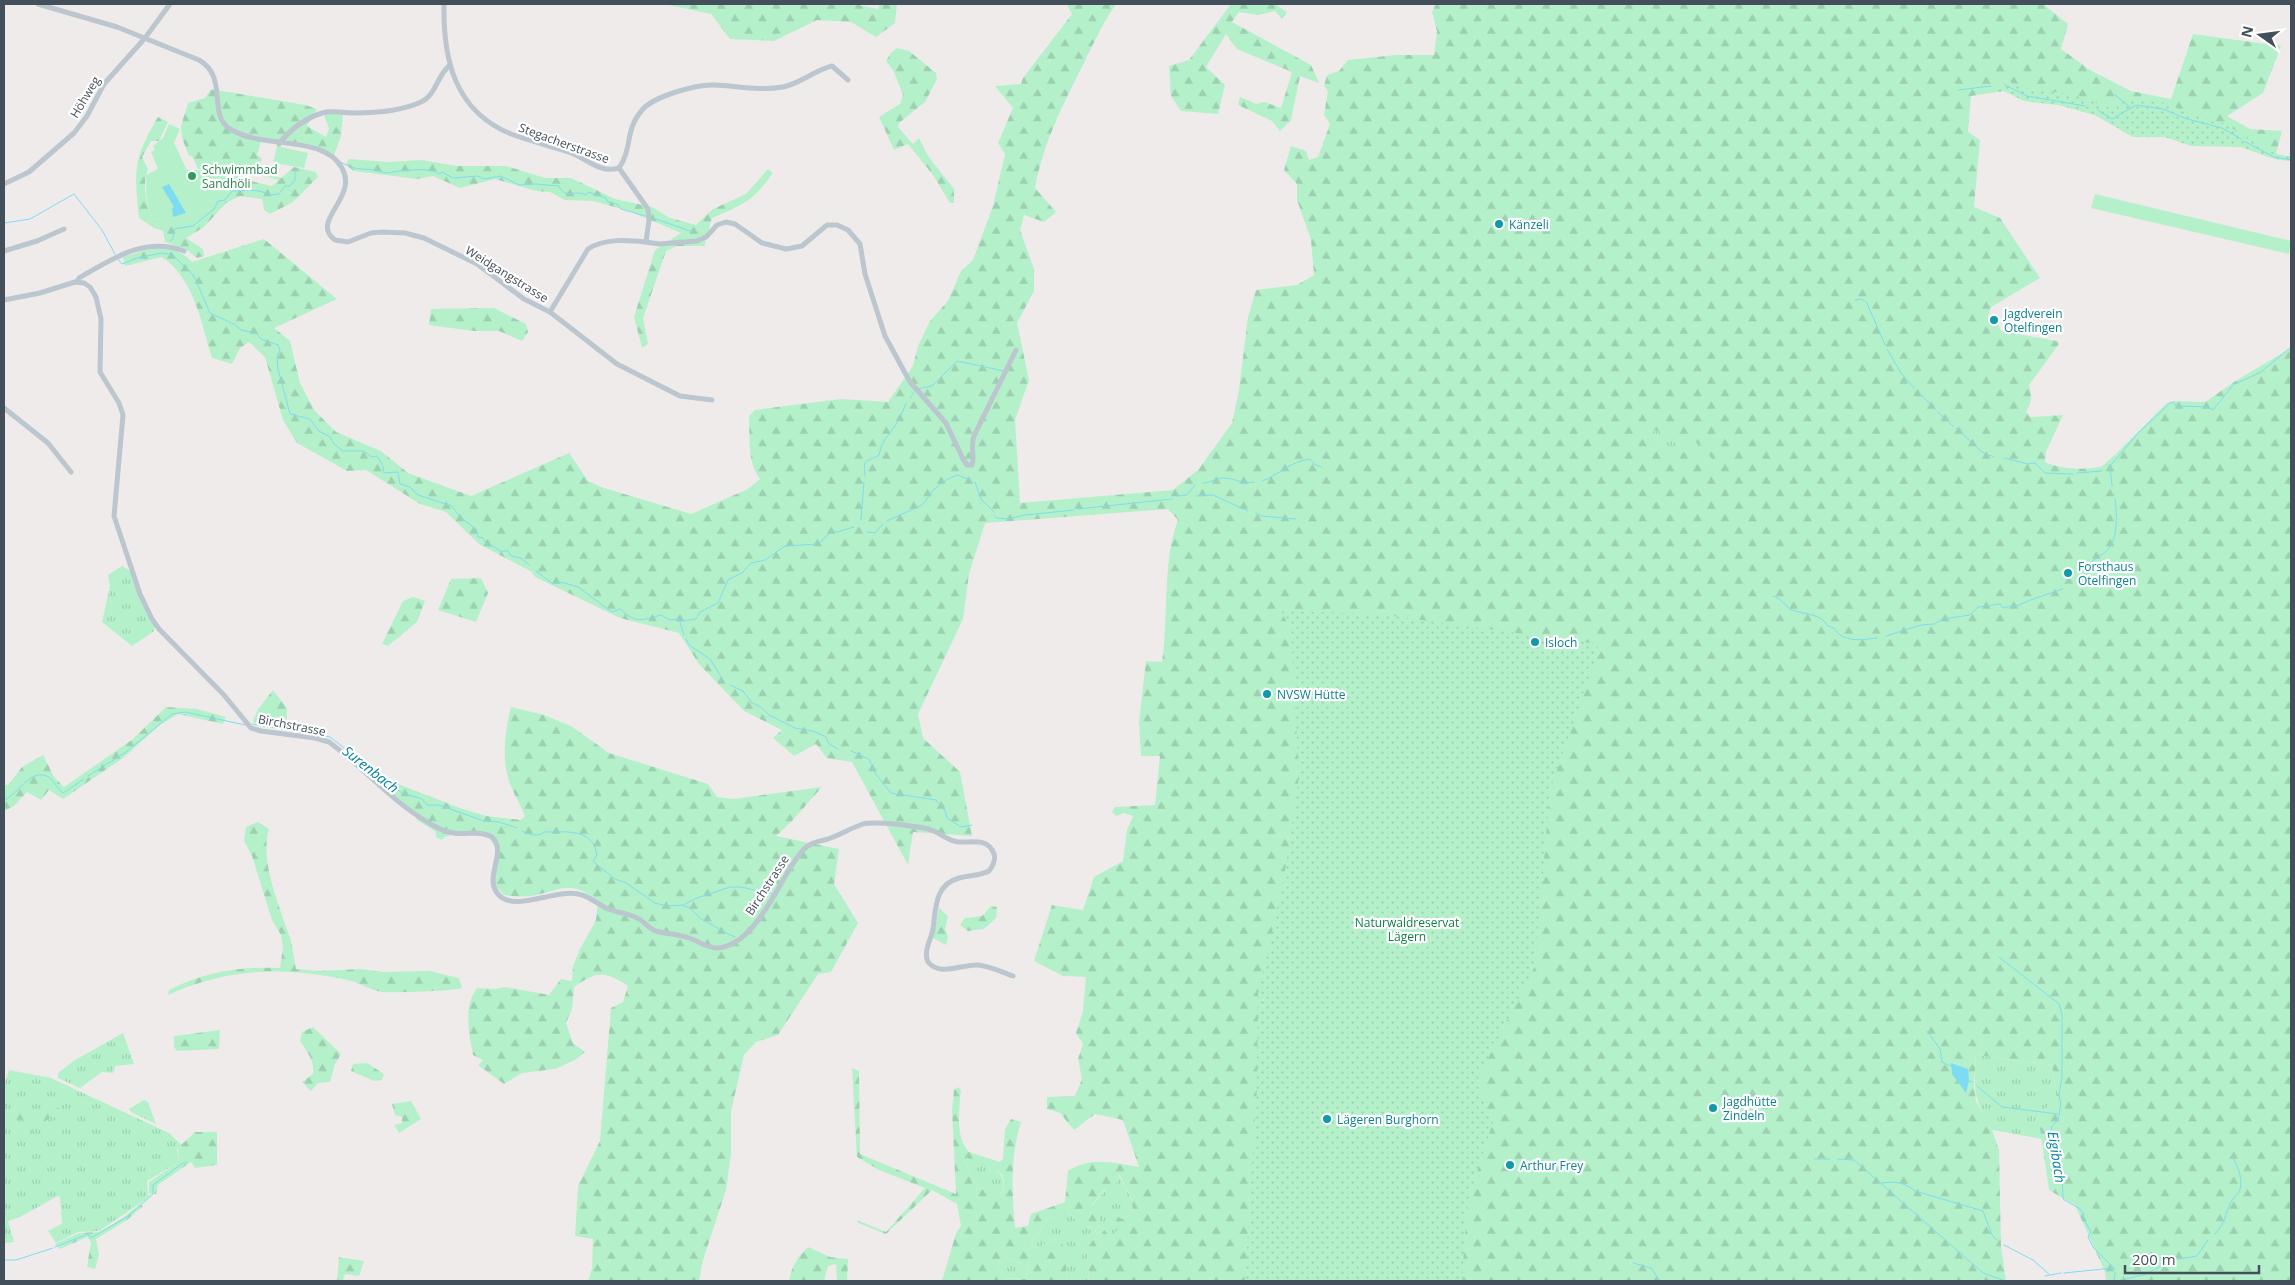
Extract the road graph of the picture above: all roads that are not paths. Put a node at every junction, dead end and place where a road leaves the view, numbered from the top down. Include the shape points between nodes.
1 (38, 4) edge
2 (170, 4) edge
3 (444, 4) edge
4 (144, 38) junction
5 (449, 66) junction
6 (848, 80) dead end
7 (279, 144) junction
8 (619, 168) junction
9 (4, 184) edge
10 (64, 229) dead end
11 (646, 242) junction
12 (4, 251) edge
13 (184, 251) dead end
14 (77, 282) junction
15 (4, 300) edge
16 (550, 312) junction
17 (1016, 350) dead end
18 (712, 400) dead end
19 (4, 408) edge
20 (72, 472) dead end
21 (1013, 976) dead end

1 - 4 street
2 - 4 street, Höhweg
3 - 5 street, Stegacherstrasse via 444,40
4 - 7 street via 208,66 216,84 220,118 228,128
4 - 9 street, Höhweg via 101,88 74,133 26,175
5 - 7 street via 432,94 421,102 374,111 322,113 285,135
5 - 8 street, Stegacherstrasse via 467,101 494,125 575,154 602,169
6 - 8 street via 832,66 784,87 756,89 709,85 659,98 646,107 633,123 626,156
7 - 16 street, Weidgangstrasse via 317,148 342,168 346,189 328,224 330,235 335,240 348,242 382,232 420,237 477,264 524,299
8 - 11 street via 648,209
10 - 12 street
11 - 16 street via 616,241 588,249
11 - 17 street via 697,241 726,222 736,224 762,243 786,249 802,246 827,225 848,230 860,244 885,336 910,382 946,423 969,466 973,462 972,441
13 - 14 street via 165,245 150,245 120,255
14 - 15 street
14 - 21 street, Birchstrasse via 90,287 97,301 102,325 100,372 122,409 113,510 140,594 152,620 251,728 330,742 421,818 451,834 492,837 498,848 493,884 505,899 517,901 564,893 579,894 610,910 636,917 654,930 684,936 709,947 721,947 737,940 752,926 797,857 815,841 865,824 878,823 926,828 948,840 987,845 995,856 993,867 989,871 954,880 938,895 926,958 939,969 981,965
16 - 18 street, Weidgangstrasse via 617,364 680,396
19 - 20 street via 48,443

